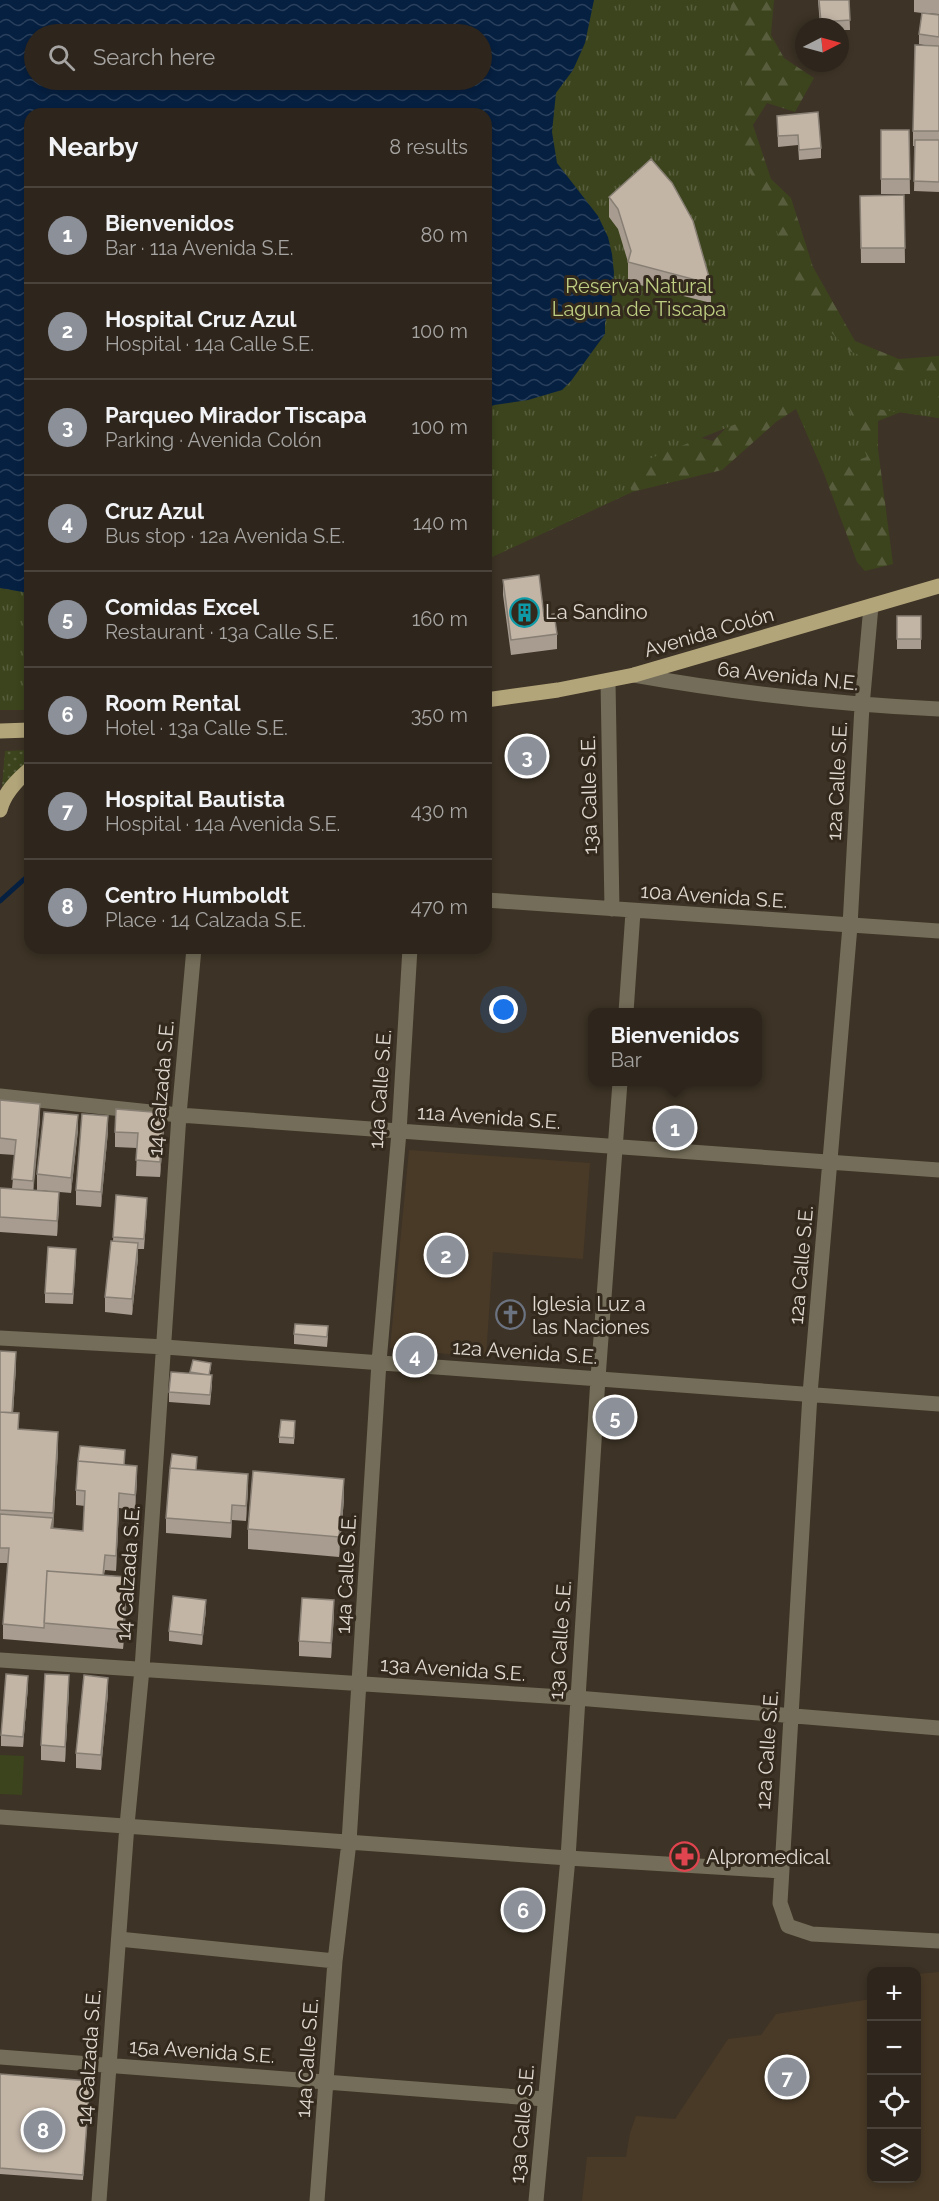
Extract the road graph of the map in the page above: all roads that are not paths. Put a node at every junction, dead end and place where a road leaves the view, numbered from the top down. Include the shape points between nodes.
1 (939, 586) edge
2 (871, 606) junction
3 (634, 675) junction
4 (608, 681) junction
5 (492, 699) edge
6 (862, 706) junction
7 (939, 709) edge
8 (24, 730) edge
9 (0, 731) edge
10 (24, 774) edge
11 (0, 810) edge
12 (492, 900) edge
13 (612, 909) junction
14 (633, 912) junction
15 (849, 926) junction
16 (939, 931) edge
17 (193, 954) edge
18 (410, 954) edge
19 (626, 1008) edge
20 (620, 1086) edge
21 (0, 1096) edge
22 (179, 1115) junction
23 (399, 1132) junction
24 (615, 1146) junction
25 (831, 1162) junction
26 (939, 1170) edge
27 (0, 1338) edge
28 (165, 1347) junction
29 (379, 1362) junction
30 (598, 1378) junction
31 (810, 1394) junction
32 (939, 1404) edge
33 (0, 1660) edge
34 (142, 1669) junction
35 (360, 1684) junction
36 (577, 1698) junction
37 (790, 1716) junction
38 (939, 1728) edge
39 (0, 1817) edge
40 (127, 1825) junction
41 (349, 1842) junction
42 (568, 1858) junction
43 (781, 1871) junction
44 (119, 1939) junction
45 (939, 1941) edge
46 (335, 1961) junction
47 (0, 2056) edge
48 (109, 2065) junction
49 (326, 2081) junction
50 (545, 2099) junction
51 (99, 2201) edge
52 (317, 2201) edge
53 (536, 2201) edge

1 - 2 main road, Avenida Colón
2 - 3 main road, Avenida Colón
2 - 6 street, 12a Calle S.E.
3 - 4 main road, Avenida Colón
3 - 6 street, 6a Avenida N.E. via 713,689
4 - 5 main road, Avenida Colón
4 - 13 street, 13a Calle S.E.
6 - 7 street, 6a Avenida N.E.
6 - 15 street, 12a Calle S.E.
8 - 9 main road
10 - 11 main road via 2,801
12 - 13 street, 10a Avenida S.E.
13 - 14 street, 10a Avenida S.E.
14 - 15 street, 10a Avenida S.E.
14 - 19 street
15 - 16 street, 10a Avenida S.E.
15 - 25 street, 12a Calle S.E.
17 - 22 street, 14 Calzada S.E.
18 - 23 street, 14a Calle S.E.
20 - 24 street, 13a Calle S.E.
21 - 22 street, 11a Avenida S.E.
22 - 23 street, 11a Avenida S.E.
22 - 28 street, 14 Calzada S.E.
23 - 24 street, 11a Avenida S.E.
23 - 29 street, 14a Calle S.E.
24 - 25 street, 11a Avenida S.E.
24 - 30 street, 13a Calle S.E.
25 - 26 street, 11a Avenida S.E.
25 - 31 street, 12a Calle S.E.
27 - 28 street, 12a Avenida S.E.
28 - 29 street, 12a Avenida S.E.
28 - 34 street, 14 Calzada S.E.
29 - 30 street, 12a Avenida S.E.
29 - 35 street, 14a Calle S.E.
30 - 31 street, 12a Avenida S.E.
30 - 36 street, 13a Calle S.E.
31 - 32 street, 12a Avenida S.E.
31 - 37 street, 12a Calle S.E.
33 - 34 street, 13a Avenida S.E.
34 - 35 street, 13a Avenida S.E.
34 - 40 street, 14 Calzada S.E.
35 - 36 street, 13a Avenida S.E.
35 - 41 street, 14a Calle S.E.
36 - 37 street, 13a Avenida S.E.
36 - 42 street, 13a Calle S.E.
37 - 38 street, 13a Avenida S.E.
37 - 43 street, 12a Calle S.E.
39 - 40 street
40 - 41 street
40 - 44 street, 14 Calzada S.E.
41 - 42 street
41 - 46 street, 14a Calle S.E.
42 - 43 street
42 - 50 street, 13a Calle S.E.
43 - 45 street, 12a Calle S.E. via 780,1903 788,1926 812,1934
44 - 46 street
44 - 48 street, 14 Calzada S.E.
46 - 49 street, 14a Calle S.E.
47 - 48 street, 15a Avenida S.E.
48 - 49 street, 15a Avenida S.E.
48 - 51 street, 14 Calzada S.E.
49 - 50 street, 15a Avenida S.E.
49 - 52 street, 14a Calle S.E.
50 - 53 street, 13a Calle S.E.

